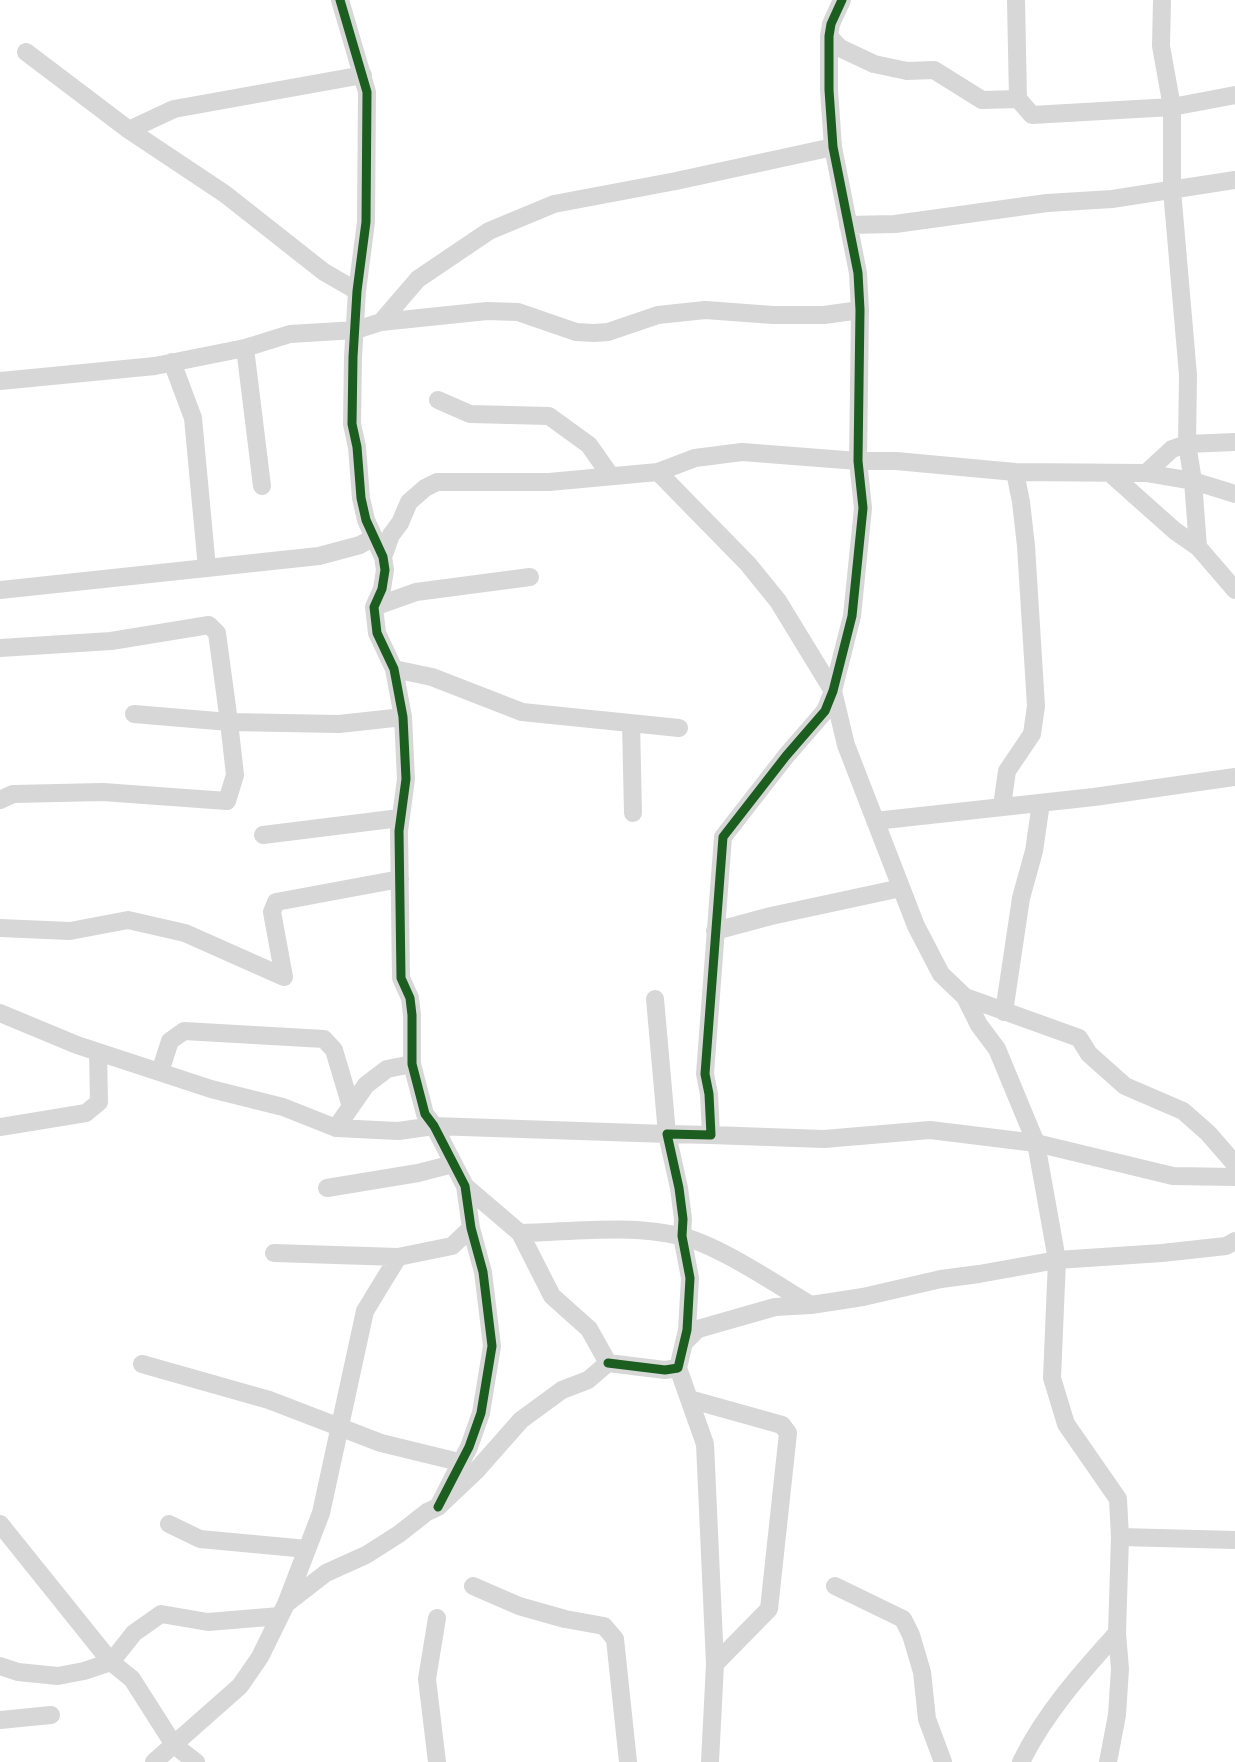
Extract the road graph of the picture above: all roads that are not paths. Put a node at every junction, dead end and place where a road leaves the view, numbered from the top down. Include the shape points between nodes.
1 (340, 0) edge
2 (842, 0) edge
3 (1017, 0) edge
4 (1162, 0) edge
5 (830, 36) junction
6 (26, 52) dead end
7 (363, 75) junction
8 (1235, 95) edge
9 (1018, 99) junction
10 (1172, 107) junction
11 (129, 130) junction
12 (833, 147) junction
13 (1235, 180) edge
14 (1172, 190) junction
15 (848, 225) junction
16 (357, 291) junction
17 (860, 310) junction
18 (381, 323) junction
19 (356, 330) junction
20 (245, 348) junction
21 (172, 362) junction
22 (0, 382) edge
23 (438, 400) dead end
24 (1235, 442) edge
25 (1187, 444) junction
26 (858, 461) junction
27 (658, 472) junction
28 (1015, 472) junction
29 (1146, 473) junction
30 (1111, 474) junction
31 (610, 475) junction
32 (1193, 481) junction
33 (262, 486) dead end
34 (1235, 494) edge
35 (374, 537) junction
36 (1198, 547) junction
37 (383, 556) junction
38 (207, 568) junction
39 (530, 577) dead end
40 (0, 590) edge
41 (1235, 590) edge
42 (374, 607) junction
43 (0, 648) edge
44 (394, 669) junction
45 (834, 691) junction
46 (134, 714) dead end
47 (403, 717) junction
48 (229, 722) junction
49 (631, 723) junction
50 (679, 728) dead end
51 (1235, 777) edge
52 (0, 800) edge
53 (1041, 803) junction
54 (1002, 806) junction
55 (633, 813) dead end
56 (400, 818) junction
57 (875, 821) junction
58 (263, 835) dead end
59 (400, 879) junction
60 (901, 888) junction
61 (0, 928) edge
62 (715, 931) junction
63 (965, 997) junction
64 (656, 999) dead end
65 (1004, 1012) junction
66 (0, 1013) edge
67 (98, 1052) junction
68 (412, 1064) junction
69 (160, 1072) junction
70 (351, 1107) junction
71 (434, 1126) junction
72 (0, 1127) edge
73 (336, 1128) junction
74 (667, 1134) junction
75 (711, 1135) junction
76 (1036, 1143) junction
77 (453, 1164) junction
78 (1235, 1164) edge
79 (1235, 1177) edge
80 (465, 1186) junction
81 (327, 1188) dead end
82 (471, 1228) junction
83 (520, 1233) junction
84 (682, 1236) junction
85 (1235, 1241) edge
86 (274, 1254) dead end
87 (398, 1257) junction
88 (1057, 1260) junction
89 (811, 1305) junction
90 (684, 1343) junction
91 (608, 1363) junction
92 (142, 1364) dead end
93 (678, 1368) junction
94 (689, 1399) junction
95 (340, 1427) junction
96 (459, 1462) junction
97 (438, 1507) junction
98 (0, 1524) edge
99 (169, 1524) dead end
100 (1120, 1537) junction
101 (1235, 1540) edge
102 (307, 1549) junction
103 (473, 1586) dead end
104 (835, 1586) dead end
105 (283, 1610) junction
106 (437, 1618) dead end
107 (1117, 1633) junction
108 (111, 1662) junction
109 (715, 1664) junction
110 (0, 1666) edge
111 (51, 1715) dead end
112 (0, 1720) edge
113 (174, 1745) junction
114 (154, 1762) edge
115 (196, 1762) edge
116 (437, 1762) edge
117 (628, 1762) edge
118 (709, 1762) edge
119 (943, 1762) edge
120 (1021, 1762) edge
121 (1108, 1762) edge

1 - 7 street
2 - 5 street
3 - 9 street
4 - 10 street via 1161,46
5 - 9 street via 840,47 874,64 907,71 934,70 982,100
5 - 12 street
6 - 11 street
7 - 11 street via 174,109
7 - 16 street via 368,122 366,222
8 - 10 street
9 - 10 street via 1032,115
10 - 14 street
11 - 16 street via 201,176 324,272
12 - 15 street
12 - 18 street via 554,204 489,231 418,279
13 - 14 street
14 - 15 street via 895,224
14 - 25 street via 1188,375
15 - 17 street
16 - 19 street
17 - 18 street via 824,316 705,310 658,315 594,333 576,332 518,312
17 - 26 street
18 - 19 street
19 - 20 street via 290,334
19 - 35 street via 352,424 361,498
20 - 21 street
20 - 33 street
21 - 22 street
21 - 38 street via 193,418
23 - 31 street via 471,414 549,416 589,445
24 - 25 street
25 - 29 street via 1172,449
25 - 32 street
26 - 27 street via 742,452 695,458
26 - 28 street
26 - 45 street via 863,508 852,616
27 - 31 street
27 - 45 street via 778,601
28 - 30 street
28 - 54 street via 1026,546 1036,706 1031,734 1007,771
29 - 30 street
29 - 32 street
30 - 36 street
31 - 37 street via 548,482 437,482 409,502
32 - 34 street
32 - 36 street
35 - 37 street
35 - 38 street via 319,556
36 - 41 street
37 - 42 street via 384,580
38 - 40 street
39 - 42 street via 416,592
42 - 44 street via 377,633
43 - 48 street via 111,641 209,625 218,633
44 - 47 street
44 - 49 street via 432,677 522,712
45 - 57 street via 846,745
45 - 62 street via 825,710 723,837
46 - 48 street
47 - 48 street via 339,724
47 - 56 street via 406,779
48 - 52 street via 235,775 227,801 103,792 13,794
49 - 50 street
49 - 55 street
51 - 53 street
53 - 54 street
53 - 65 street
54 - 57 street
56 - 58 street
56 - 59 street
57 - 60 street
59 - 61 street via 276,902 272,912 284,977 185,933 147,923 128,920 70,931
59 - 68 street via 401,978 410,998
60 - 62 street
60 - 63 street via 941,974
62 - 75 street via 705,1074
63 - 65 street
63 - 76 street via 996,1049
64 - 74 street
65 - 78 street via 1079,1038 1089,1054 1125,1086 1183,1111
66 - 67 street
67 - 69 street
67 - 72 street via 99,1102 86,1114
68 - 70 street via 387,1069 366,1085
68 - 71 street via 425,1114
69 - 70 street via 170,1041 184,1031 324,1039 334,1050
69 - 73 street via 283,1107
70 - 73 street
71 - 73 street via 398,1131
71 - 74 street
71 - 77 street
74 - 75 street
74 - 84 street via 679,1188
75 - 76 street via 824,1139 930,1130
76 - 79 street via 1173,1176
76 - 88 street
77 - 80 street
77 - 81 street
80 - 82 street
80 - 83 street
82 - 87 street via 452,1246
82 - 96 street via 483,1272 492,1346 481,1413
83 - 84 street via 637,1230
83 - 91 street via 552,1296 589,1329
84 - 89 street
84 - 90 street via 690,1278
85 - 88 street via 1162,1253
86 - 87 street
87 - 95 street via 365,1311
88 - 89 street
88 - 100 street via 1052,1378 1066,1424 1118,1499
89 - 90 street via 775,1307 698,1329
90 - 93 street
91 - 93 street
91 - 97 street via 521,1420
92 - 95 street via 269,1400
93 - 94 street
94 - 109 street via 705,1444
94 - 109 street via 782,1425 788,1433 769,1609
95 - 96 street via 381,1443
95 - 102 street via 321,1513
96 - 97 street
97 - 105 street via 366,1555 326,1573
98 - 108 street
99 - 102 street via 200,1539
100 - 101 street
100 - 107 street
102 - 105 street
103 - 117 street via 519,1606 604,1626 615,1639
104 - 119 street via 903,1619 922,1672 927,1719
105 - 108 street via 208,1622 161,1614 134,1633
105 - 113 street via 240,1686
106 - 116 street via 427,1679
107 - 120 street via 1034,1734
107 - 121 street via 1117,1715
108 - 110 street via 58,1676
108 - 113 street via 132,1679
109 - 118 street
111 - 112 street
113 - 114 street
113 - 115 street

